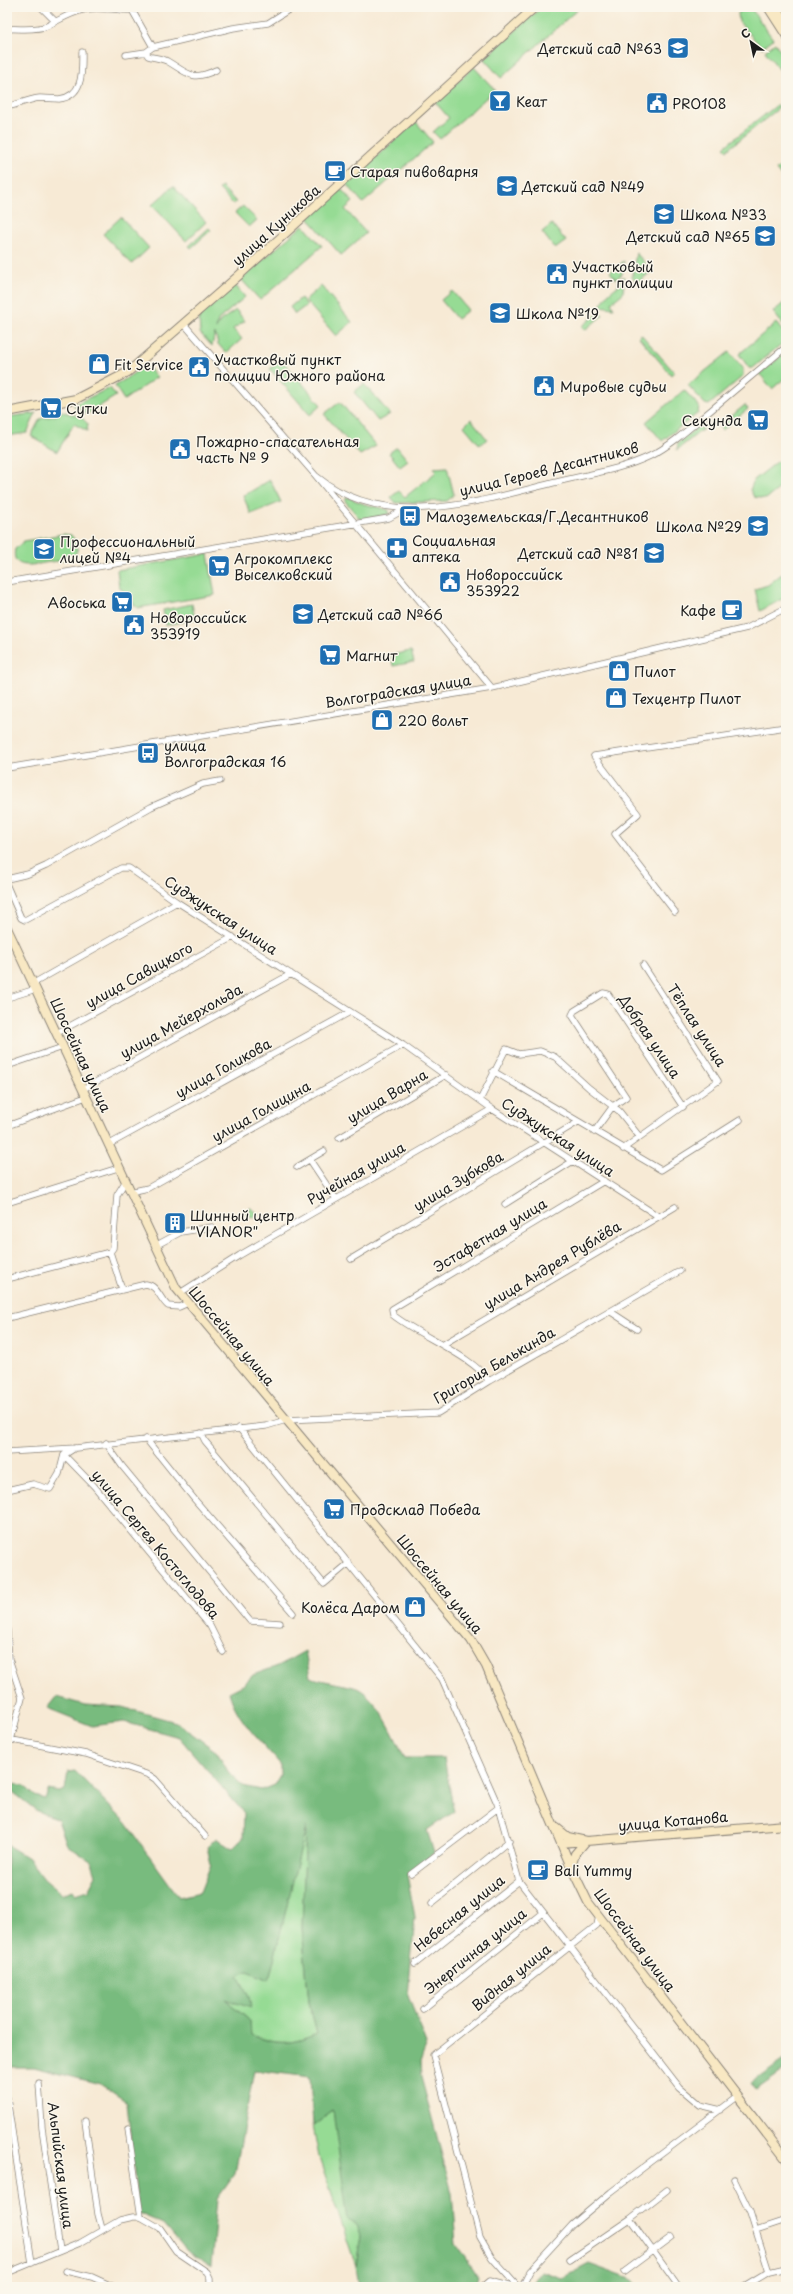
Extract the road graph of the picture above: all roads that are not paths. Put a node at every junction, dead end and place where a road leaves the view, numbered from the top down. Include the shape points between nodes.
1 (41, 7) edge
2 (145, 7) edge
3 (293, 7) edge
4 (535, 7) edge
5 (768, 7) edge
6 (775, 7) edge
7 (106, 8) edge
8 (132, 10) junction
9 (54, 20) junction
10 (786, 23) edge
11 (7, 29) edge
12 (786, 35) edge
13 (153, 47) junction
14 (82, 52) dead end
15 (146, 52) junction
16 (126, 55) dead end
17 (216, 70) dead end
18 (7, 107) edge
19 (184, 324) junction
20 (786, 347) edge
21 (7, 412) edge
22 (316, 476) junction
23 (340, 493) junction
24 (405, 509) junction
25 (345, 513) junction
26 (354, 524) junction
27 (7, 582) edge
28 (786, 608) edge
29 (492, 688) junction
30 (786, 727) edge
31 (7, 768) edge
32 (220, 781) dead end
33 (7, 879) edge
34 (7, 886) edge
35 (176, 902) junction
36 (675, 912) dead end
37 (7, 928) edge
38 (233, 937) junction
39 (643, 965) dead end
40 (291, 974) junction
41 (35, 986) junction
42 (7, 998) edge
43 (350, 1012) junction
44 (57, 1033) junction
45 (403, 1045) junction
46 (63, 1047) junction
47 (7, 1066) edge
48 (493, 1071) junction
49 (446, 1075) junction
50 (84, 1093) junction
51 (480, 1100) junction
52 (613, 1106) junction
53 (683, 1107) junction
54 (492, 1109) junction
55 (740, 1120) dead end
56 (578, 1122) junction
57 (7, 1126) edge
58 (594, 1132) junction
59 (639, 1136) junction
60 (340, 1138) dead end
61 (545, 1144) junction
62 (108, 1145) junction
63 (623, 1148) junction
64 (324, 1151) dead end
65 (310, 1160) junction
66 (573, 1161) junction
67 (297, 1167) dead end
68 (118, 1168) junction
69 (604, 1181) junction
70 (125, 1182) junction
71 (130, 1192) junction
72 (336, 1199) junction
73 (7, 1203) edge
74 (505, 1204) dead end
75 (676, 1207) dead end
76 (658, 1216) junction
77 (212, 1227) dead end
78 (155, 1246) junction
79 (110, 1252) junction
80 (351, 1259) dead end
81 (680, 1271) dead end
82 (7, 1279) edge
83 (122, 1289) junction
84 (180, 1293) junction
85 (188, 1303) junction
86 (611, 1312) junction
87 (7, 1318) edge
88 (637, 1329) dead end
89 (442, 1346) junction
90 (489, 1380) junction
91 (286, 1420) junction
92 (239, 1428) junction
93 (200, 1433) junction
94 (146, 1439) junction
95 (106, 1443) junction
96 (76, 1448) junction
97 (7, 1452) edge
98 (64, 1455) junction
99 (7, 1490) edge
100 (349, 1563) junction
101 (293, 1613) dead end
102 (280, 1623) dead end
103 (7, 1630) edge
104 (223, 1652) dead end
105 (9, 1740) edge
106 (498, 1808) junction
107 (553, 1824) junction
108 (786, 1825) edge
109 (205, 1836) dead end
110 (509, 1841) junction
111 (586, 1841) junction
112 (561, 1843) junction
113 (571, 1867) junction
114 (411, 1874) dead end
115 (519, 1881) junction
116 (432, 1903) dead end
117 (542, 1913) junction
118 (599, 1916) junction
119 (568, 1947) junction
120 (415, 1964) dead end
121 (423, 2009) dead end
122 (40, 2083) dead end
123 (737, 2097) junction
124 (7, 2098) edge
125 (721, 2110) junction
126 (85, 2121) dead end
127 (128, 2129) dead end
128 (786, 2159) edge
129 (734, 2179) dead end
130 (667, 2190) dead end
131 (141, 2217) junction
132 (630, 2219) junction
133 (786, 2220) edge
134 (102, 2229) junction
135 (756, 2230) junction
136 (671, 2237) dead end
137 (60, 2251) junction
138 (652, 2251) junction
139 (570, 2260) dead end
140 (32, 2263) junction
141 (786, 2268) edge
142 (66, 2271) dead end
143 (624, 2272) dead end
144 (769, 2272) junction
145 (7, 2273) edge
146 (114, 2287) edge
147 (210, 2287) edge
148 (482, 2287) edge
149 (512, 2287) edge
150 (518, 2287) edge
151 (522, 2287) edge
152 (679, 2287) edge
153 (744, 2287) edge

1 - 9 street
2 - 8 street
3 - 13 street via 268,23 233,28
4 - 19 street, улица Куникова
5 - 12 street
6 - 10 street
7 - 8 street
7 - 9 street via 88,9
8 - 13 street
9 - 11 street via 47,26
13 - 15 street
14 - 18 street via 77,91 59,99 39,98
15 - 16 street
15 - 17 street via 148,56 165,60 187,75 203,76
19 - 21 street, улица Куникова via 128,372 94,391 58,404
19 - 22 street
20 - 24 street, улица Героев Десантников via 695,424 649,456 617,467 461,504
22 - 23 street
22 - 25 street
23 - 24 street via 371,504
23 - 25 street via 340,502
24 - 26 street, улица Героев Десантников via 389,518
25 - 26 street
26 - 27 street, улица Героев Десантников
26 - 29 street
28 - 29 street, Волгоградская улица via 747,628
29 - 31 street, Волгоградская улица
30 - 36 street via 594,756 638,814 615,834
32 - 33 street via 209,782 151,806 46,866
34 - 35 street, Суджукская улица via 22,920 124,867
35 - 38 street, Суджукская улица
35 - 41 street
37 - 41 street, Шоссейная улица
38 - 40 street, Суджукская улица
38 - 44 street, улица Савицкого
39 - 53 street, Тёплая улица via 718,1081
40 - 43 street, Суджукская улица
40 - 50 street, улица Мейерхольда
41 - 42 street
41 - 44 street, Шоссейная улица
43 - 45 street, Суджукская улица
43 - 62 street, улица Голикова
44 - 46 street, Шоссейная улица
45 - 49 street, Суджукская улица
45 - 71 street, улица Голицина via 148,1188
46 - 47 street
46 - 50 street, Шоссейная улица
48 - 51 street
48 - 52 street via 506,1049 519,1054 540,1051 555,1057
48 - 56 street
49 - 51 street, Суджукская улица
49 - 60 street, улица Варна
50 - 57 street, улица Мейерхольда
50 - 62 street, Шоссейная улица
51 - 54 street, Суджукская улица
52 - 53 street, Добрая улица via 624,1100 625,1096 572,1015 574,1011 606,993
52 - 58 street
52 - 59 street via 624,1115
53 - 59 street, Тёплая улица
54 - 61 street, Суджукская улица
54 - 72 street, Ручейная улица
55 - 63 street via 661,1170
56 - 58 street
56 - 61 street, улица Зубкова
58 - 63 street
59 - 63 street, Тёплая улица
61 - 66 street, Суджукская улица
61 - 80 street, улица Зубкова
62 - 68 street, Шоссейная улица
64 - 65 street
65 - 67 street
65 - 72 street
66 - 69 street, Суджукская улица
66 - 74 street
68 - 70 street, Шоссейная улица
68 - 73 street
69 - 76 street, Суджукская улица
69 - 89 street, Эстафетная улица via 395,1307 391,1312 408,1327
70 - 71 street, Шоссейная улица
70 - 79 street via 117,1195 113,1248
71 - 78 street, Шоссейная улица
72 - 84 street, Ручейная улица
75 - 76 street, улица Андрея Рублёва
76 - 89 street, улица Андрея Рублёва
77 - 78 street via 181,1232
78 - 84 street, Шоссейная улица
79 - 82 street
79 - 83 street
81 - 86 street, Григория Белькинда
83 - 85 street via 140,1284 152,1285 168,1306 179,1307
83 - 87 street
84 - 85 street, Шоссейная улица
85 - 91 street, Шоссейная улица
86 - 88 street
86 - 90 street, Григория Белькинда
89 - 90 street via 480,1369
90 - 91 street, Григория Белькинда via 438,1413
91 - 92 street, Григория Белькинда via 266,1426
91 - 107 street, Шоссейная улица via 472,1640 486,1666
92 - 93 street, Григория Белькинда
92 - 100 street
93 - 94 street, Григория Белькинда
93 - 100 street via 324,1584
94 - 95 street, Григория Белькинда
94 - 101 street
95 - 96 street, Григория Белькинда
95 - 102 street via 122,1466 250,1621
96 - 97 street
96 - 98 street
98 - 99 street via 59,1474 50,1489 33,1484
98 - 104 street, улица Сергея Костоглодова via 94,1486 210,1626
100 - 106 street via 442,1679
103 - 105 street via 9,1659 22,1698
105 - 109 street via 86,1754 149,1775
106 - 110 street
106 - 114 street
107 - 111 street via 568,1837
107 - 112 street, Шоссейная улица
108 - 111 street, улица Котанова
110 - 115 street
110 - 116 street
111 - 112 street, улица Котанова
111 - 113 street via 575,1854
112 - 113 street, Шоссейная улица
113 - 118 street, Шоссейная улица
115 - 117 street
115 - 120 street, Небесная улица
117 - 119 street
117 - 121 street, Энергичная улица
118 - 119 street, Видная улица via 597,1925
118 - 123 street, Шоссейная улица
119 - 125 street via 680,2088 700,2105
119 - 150 street, Видная улица via 433,2055 480,2237 492,2258
122 - 137 street, Альпийская улица via 42,2128
123 - 125 street
123 - 128 street, Шоссейная улица
124 - 140 street
125 - 151 street via 628,2179 572,2225 530,2271
126 - 134 street
127 - 131 street
129 - 135 street
130 - 132 street
131 - 134 street via 127,2218
131 - 147 street via 160,2228 176,2251 207,2272
132 - 138 street
132 - 139 street
133 - 135 street
134 - 137 street via 84,2241
135 - 144 street
136 - 138 street
137 - 140 street
138 - 143 street
138 - 152 street
140 - 145 street
141 - 144 street
142 - 146 street via 92,2277
144 - 153 street
148 - 149 street via 489,2281

